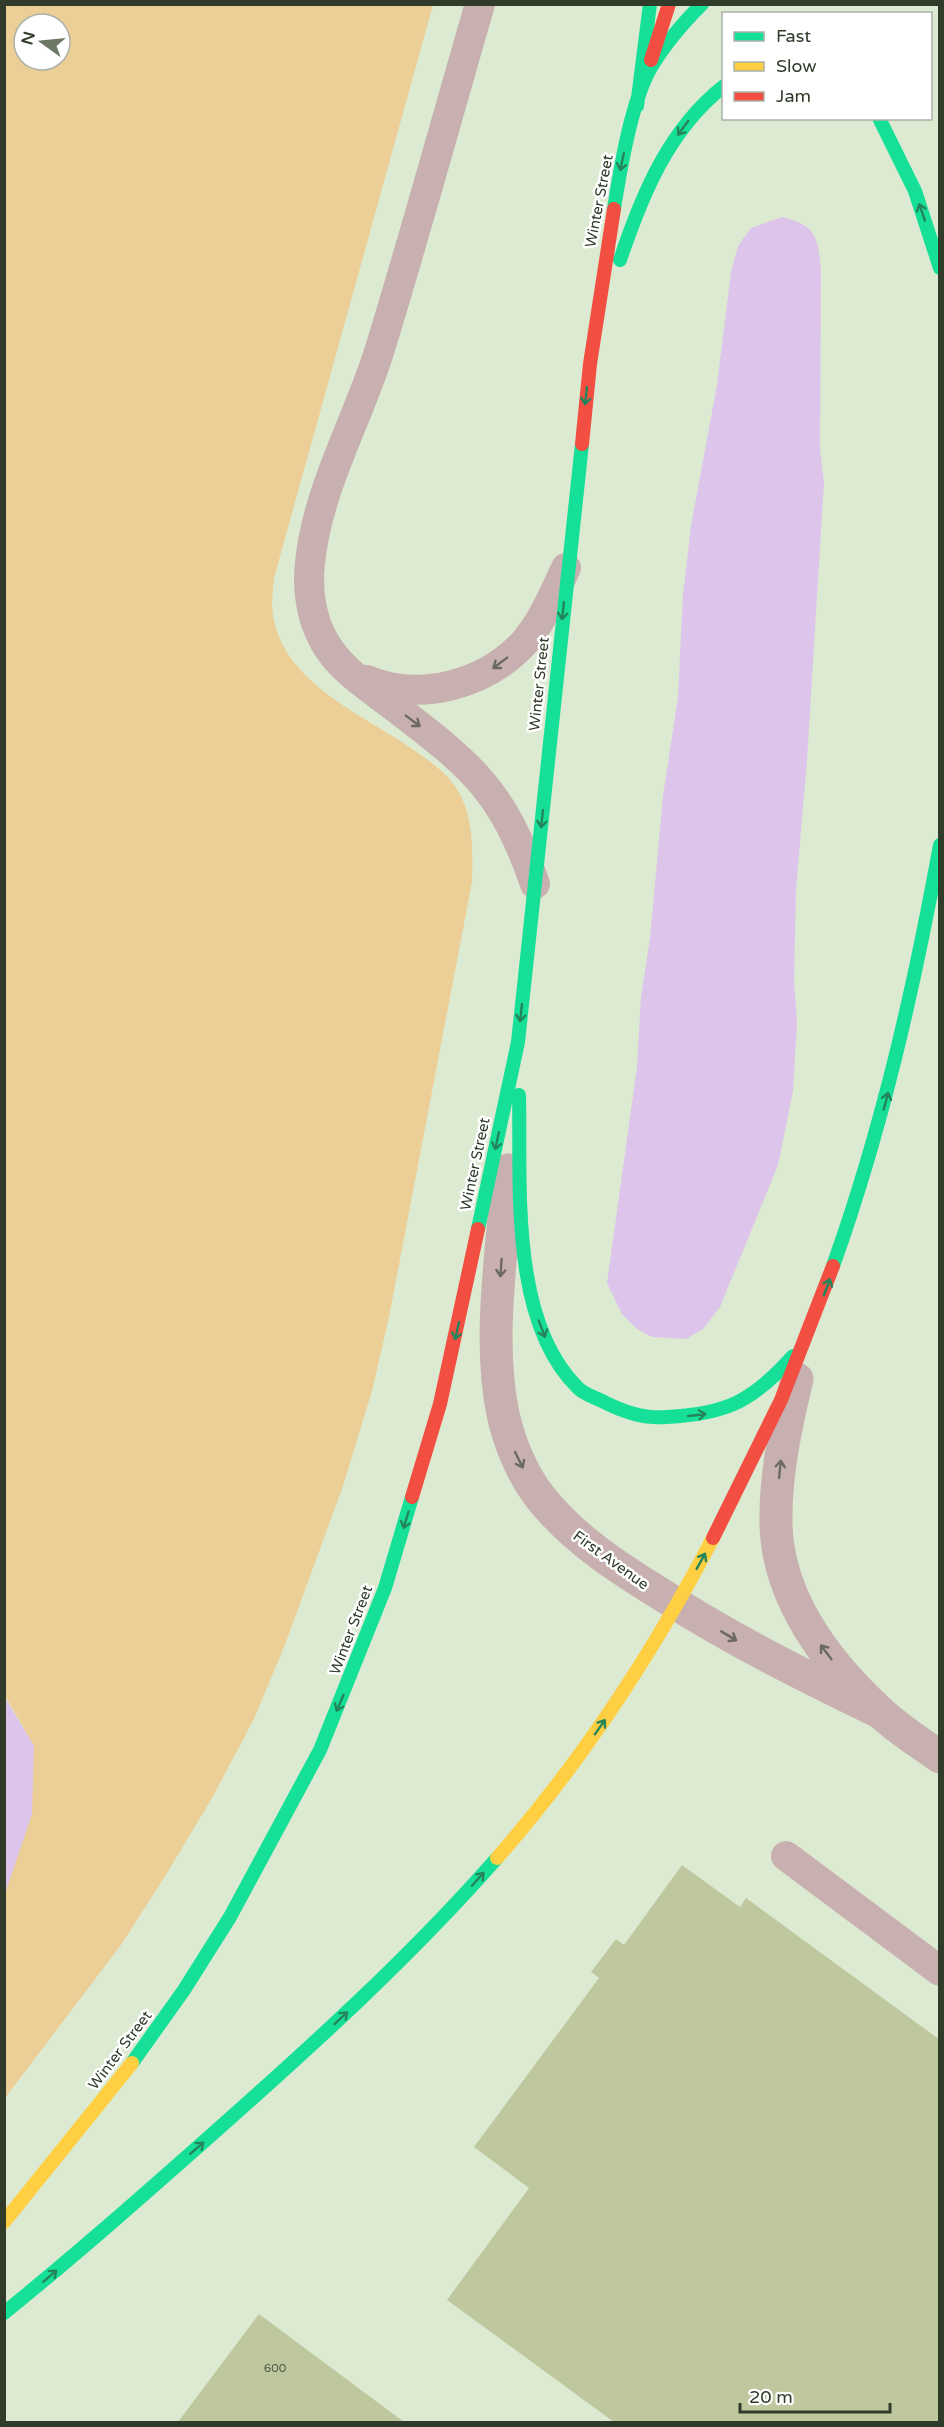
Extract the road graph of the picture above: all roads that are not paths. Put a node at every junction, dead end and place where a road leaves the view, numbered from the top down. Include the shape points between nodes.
1 (480, 4) edge
2 (650, 4) edge
3 (669, 4) edge
4 (702, 4) edge
5 (722, 87) edge
6 (637, 106) junction
7 (880, 120) edge
8 (939, 268) edge
9 (590, 364) junction
10 (568, 564) junction
11 (350, 673) junction
12 (939, 845) edge
13 (535, 884) junction
14 (518, 1042) junction
15 (806, 1341) junction
16 (676, 1605) junction
17 (879, 1712) junction
18 (939, 1757) edge
19 (786, 1856) dead end
20 (939, 1971) edge
21 (4, 2222) edge
22 (4, 2313) edge

1 - 11 lane via 377,356 316,530 309,564 314,621 334,657
2 - 6 main road
3 - 6 main road, Winter Street
4 - 6 main road via 662,50 649,71
5 -> 9 main road via 691,117 651,182 614,275
6 -> 9 main road, Winter Street via 613,211
8 -> 7 main road via 913,185
9 -> 10 main road, Winter Street
10 -> 11 lane via 524,643 498,666 473,680 439,688 406,689 376,684
10 -> 13 main road, Winter Street
11 -> 13 lane via 448,747 481,778 520,840
15 -> 12 main road via 841,1252 880,1120 912,990
13 -> 14 main road, Winter Street
14 -> 15 main road via 525,1265 536,1312 553,1358 578,1388 618,1410 660,1419 712,1413 747,1398 777,1374
14 -> 16 street, First Avenue via 495,1366 503,1415 522,1466 538,1495 566,1526 623,1571
14 -> 21 main road, Winter Street via 459,1322 419,1478 385,1588 320,1750 271,1844 184,1990 82,2128
16 -> 15 main road via 741,1486
17 -> 15 street, First Avenue via 818,1641 796,1605 781,1563 776,1523 781,1464
16 -> 17 street, First Avenue via 764,1657
22 -> 16 main road via 299,2058 430,1931 557,1786 601,1727
17 - 18 street, First Avenue
19 - 20 lane

